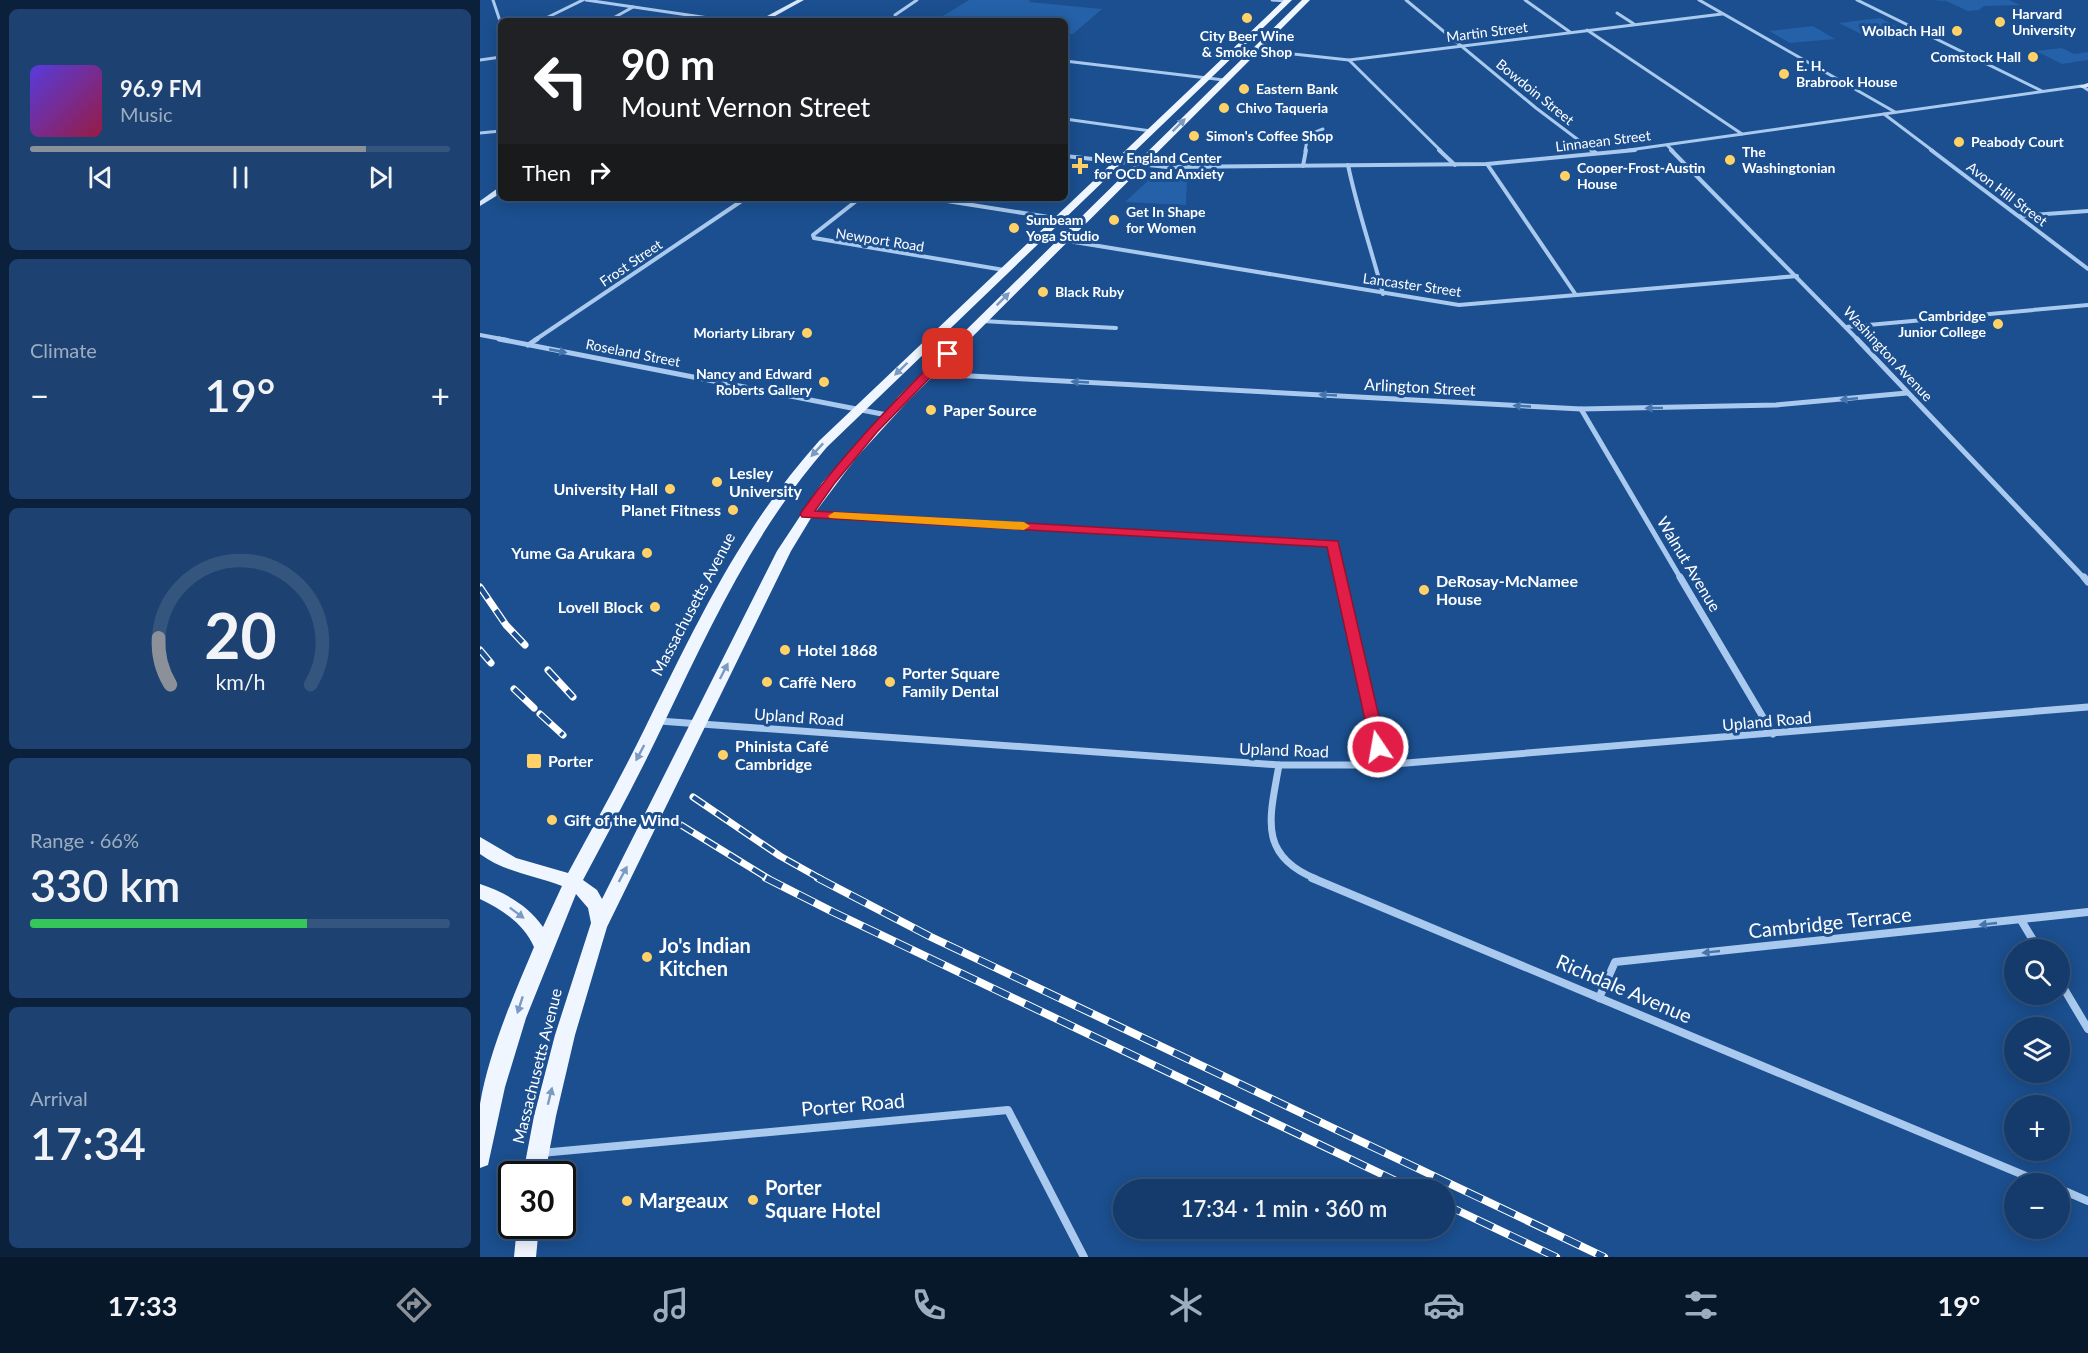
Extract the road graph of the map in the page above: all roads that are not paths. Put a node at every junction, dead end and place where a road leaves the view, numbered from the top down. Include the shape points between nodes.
1 (493, 0) edge
2 (584, 0) edge
3 (801, 0) edge
4 (917, 0) edge
5 (1272, 0) edge
6 (1306, 0) edge
7 (1406, 0) edge
8 (1525, 0) edge
9 (1699, 0) edge
10 (1857, 0) edge
11 (1287, 1) edge
12 (634, 7) junction
13 (1617, 13) dead end
14 (1722, 14) junction
15 (895, 15) dead end
16 (499, 18) edge
17 (546, 18) edge
18 (614, 18) edge
19 (709, 18) edge
20 (767, 18) edge
21 (1635, 25) junction
22 (1586, 30) junction
23 (1571, 32) junction
24 (1462, 46) junction
25 (1255, 50) junction
26 (498, 57) edge
27 (480, 60) edge
28 (1349, 60) junction
29 (1068, 61) edge
30 (1206, 78) junction
31 (1224, 80) junction
32 (2086, 87) edge
33 (2042, 91) junction
34 (1895, 112) junction
35 (1884, 114) junction
36 (1068, 119) edge
37 (1323, 129) dead end
38 (498, 131) edge
39 (1151, 131) junction
40 (480, 134) edge
41 (1742, 134) junction
42 (1667, 145) junction
43 (1596, 153) junction
44 (1068, 156) edge
45 (1117, 163) junction
46 (1487, 164) junction
47 (1137, 165) junction
48 (1348, 165) junction
49 (1455, 165) junction
50 (1304, 166) junction
51 (498, 192) edge
52 (742, 201) edge
53 (856, 201) edge
54 (947, 201) edge
55 (480, 204) edge
56 (2088, 211) edge
57 (2019, 216) junction
58 (1061, 219) junction
59 (1080, 222) junction
60 (1062, 240) junction
61 (2088, 269) edge
62 (1004, 270) junction
63 (1797, 276) junction
64 (1383, 294) junction
65 (1576, 295) junction
66 (2088, 305) edge
67 (981, 321) junction
68 (1846, 327) junction
69 (1116, 328) dead end
70 (480, 335) edge
71 (528, 345) junction
72 (931, 370) junction
73 (1907, 393) junction
74 (1581, 409) junction
75 (859, 410) junction
76 (886, 415) junction
77 (806, 514) junction
78 (2088, 582) edge
79 (2088, 707) edge
80 (657, 721) junction
81 (698, 724) junction
82 (1773, 734) junction
83 (1279, 765) junction
84 (1382, 765) junction
85 (480, 844) edge
86 (572, 883) junction
87 (480, 891) edge
88 (2088, 912) edge
89 (2021, 920) junction
90 (598, 927) junction
91 (2032, 939) edge
92 (543, 946) junction
93 (1599, 998) junction
94 (2070, 999) edge
95 (2088, 1029) edge
96 (480, 1158) edge
97 (537, 1161) edge
98 (562, 1161) edge
99 (2019, 1173) edge
100 (2070, 1193) edge
101 (2088, 1201) edge
102 (527, 1239) edge
103 (525, 1257) edge
104 (1084, 1257) edge

1 - 16 street
2 - 12 street
2 - 17 street
3 - 20 street
4 - 15 street
5 - 11 street
6 - 25 main road, Massachusetts Avenue
7 - 24 street, Bowdoin Street
8 - 23 street
9 - 14 street
10 - 33 street
11 - 30 main road, Massachusetts Avenue
12 - 18 street
12 - 19 street
13 - 21 street
14 - 21 street, Martin Street
14 - 34 street
21 - 22 street, Martin Street
22 - 23 street, Martin Street
22 - 41 street
23 - 24 street, Martin Street
24 - 28 street, Martin Street
24 - 43 street, Bowdoin Street
25 - 28 street, Martin Street
25 - 31 main road, Massachusetts Avenue
26 - 27 street
28 - 49 street
29 - 30 street
30 - 31 street
30 - 39 main road, Massachusetts Avenue
47 -> 31 main road, Massachusetts Avenue
32 - 33 street, Linnaean Street
33 - 34 street, Linnaean Street
34 - 35 street, Linnaean Street
35 - 41 street, Linnaean Street
35 - 57 street, Avon Hill Street
36 - 39 street
37 - 50 street via 1308,135
38 - 40 street
39 - 45 main road, Massachusetts Avenue
41 - 42 street, Linnaean Street
42 - 43 street, Linnaean Street
42 - 63 street, Washington Avenue
43 - 46 street, Linnaean Street
44 - 45 street, Linnaean Street
45 - 47 street, Linnaean Street
45 - 58 main road, Massachusetts Avenue
46 - 49 street, Linnaean Street
46 - 65 street
47 - 50 street, Linnaean Street
47 - 59 main road, Massachusetts Avenue
48 - 49 street, Linnaean Street
48 - 50 street, Linnaean Street
48 - 64 street
51 - 55 street
52 - 71 street, Frost Street
53 - 62 street, Newport Road via 814,238
54 - 58 street
56 - 57 street
57 - 61 street, Avon Hill Street
58 - 59 street
58 - 62 main road, Massachusetts Avenue
59 - 60 main road, Massachusetts Avenue
60 - 64 street, Lancaster Street
67 -> 60 main road, Massachusetts Avenue
62 -> 75 main road, Massachusetts Avenue
63 - 65 street, Lancaster Street
63 - 68 street, Washington Avenue
64 - 65 street, Lancaster Street via 1459,305
66 - 68 street
67 - 69 street
67 - 72 main road, Massachusetts Avenue
68 - 73 street, Washington Avenue
70 - 71 street, Roseland Street
71 -> 75 street, Roseland Street
74 -> 72 street, Arlington Street via 952,375
72 - 76 main road, Massachusetts Avenue
73 -> 74 street, Arlington Street via 1776,405
73 - 78 street, Washington Avenue
74 - 82 street, Walnut Avenue
75 - 76 street, Roseland Street
75 -> 80 main road, Massachusetts Avenue via 806,462 765,516 732,572
76 - 77 main road, Massachusetts Avenue
81 -> 77 main road, Massachusetts Avenue
77 - 84 street via 1333,543
79 - 82 street, Upland Road
80 - 81 street, Upland Road
80 -> 86 main road, Massachusetts Avenue
81 - 83 street, Upland Road
90 -> 81 main road, Massachusetts Avenue
82 - 84 street, Upland Road
83 - 84 street, Upland Road
83 - 93 street, Richdale Avenue via 1273,839 1281,858 1296,871
85 - 86 main road via 505,861
86 - 90 main road via 596,901
86 - 92 main road, Massachusetts Avenue
87 -> 92 main road via 524,917
88 - 89 street, Cambridge Terrace
89 - 91 street
89 -> 93 street, Cambridge Terrace via 1615,962
97 -> 90 main road, Massachusetts Avenue via 565,1035
92 -> 96 main road, Massachusetts Avenue via 507,1045
93 - 99 street, Richdale Avenue
94 - 95 street
98 - 104 street, Porter Road via 1008,1110
100 - 101 street
102 - 103 main road

